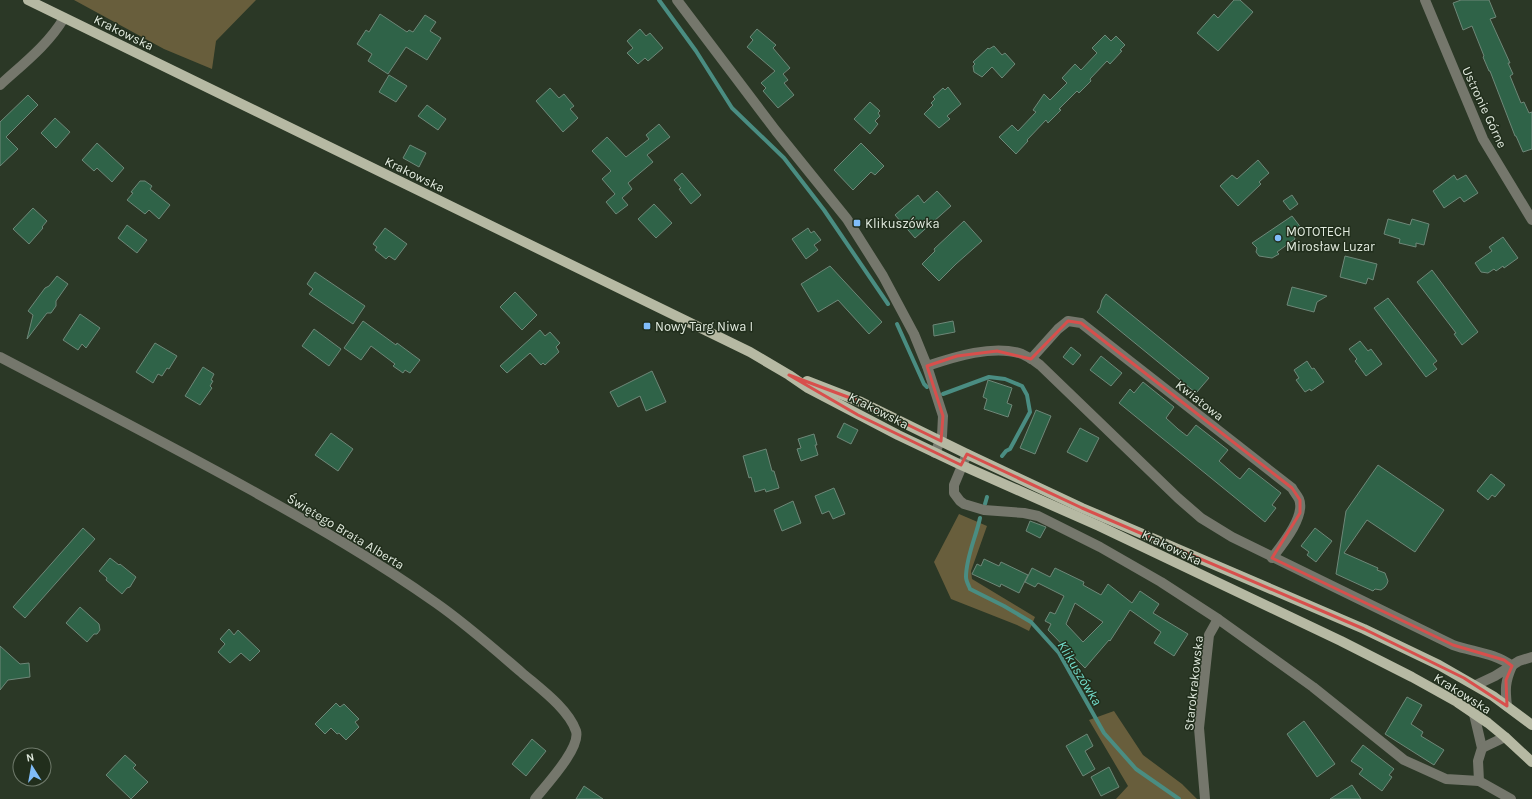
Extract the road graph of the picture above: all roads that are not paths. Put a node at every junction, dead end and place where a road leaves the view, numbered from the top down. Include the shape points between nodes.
1 (28, 0) edge
2 (677, 0) edge
3 (1425, 0) edge
4 (64, 18) junction
5 (0, 85) edge
6 (1532, 220) edge
7 (0, 357) edge
8 (1031, 359) junction
9 (927, 366) junction
10 (789, 375) junction
11 (940, 441) junction
12 (935, 453) junction
13 (967, 454) junction
14 (961, 465) junction
15 (1272, 558) junction
16 (1218, 619) junction
17 (1532, 657) edge
18 (1512, 666) junction
19 (1476, 685) junction
20 (1507, 706) junction
21 (1474, 714) junction
22 (1532, 725) edge
23 (1506, 737) junction
24 (1482, 748) junction
25 (1532, 762) edge
26 (1478, 781) junction
27 (535, 799) edge
28 (1205, 799) edge
29 (1511, 799) edge

1 - 4 main road, Krakowska
2 - 9 street via 847,220 883,276 914,334
3 - 6 street, Ustronie Górne via 1483,139
4 - 5 street via 42,46
4 - 10 main road, Krakowska via 745,350
7 - 27 street, Świętego Brata Alberta via 170,445 331,535 436,602 475,632 547,695 567,715 576,731 577,739 573,751
8 - 9 street via 1021,354 997,351 956,356
8 - 15 street via 1201,518
8 - 15 street, Kwiatowa via 1068,321 1080,323 1292,488 1300,500 1300,513 1291,532
9 - 11 street via 943,416
10 - 11 main road, Krakowska via 861,402
10 - 12 main road, Krakowska via 851,411
11 - 12 street
11 - 13 main road, Krakowska
12 - 14 main road, Krakowska
13 - 14 street
13 - 19 main road, Krakowska via 1089,511 1364,629 1439,664
14 - 16 street via 954,489 957,498 964,504 984,510 1038,516 1107,551
14 - 21 main road, Krakowska via 1099,526 1341,641 1412,677
15 - 18 street via 1453,645 1489,654
16 - 26 street via 1313,687 1404,760 1446,779
16 - 28 street, Starokrakowska via 1210,635 1199,728
17 - 18 street
18 - 19 street
18 - 20 street via 1506,680
19 - 20 main road, Krakowska
20 - 22 main road, Krakowska
21 - 23 main road, Krakowska
21 - 24 street
23 - 24 street
23 - 25 main road, Krakowska
24 - 26 street via 1478,761
26 - 29 street

